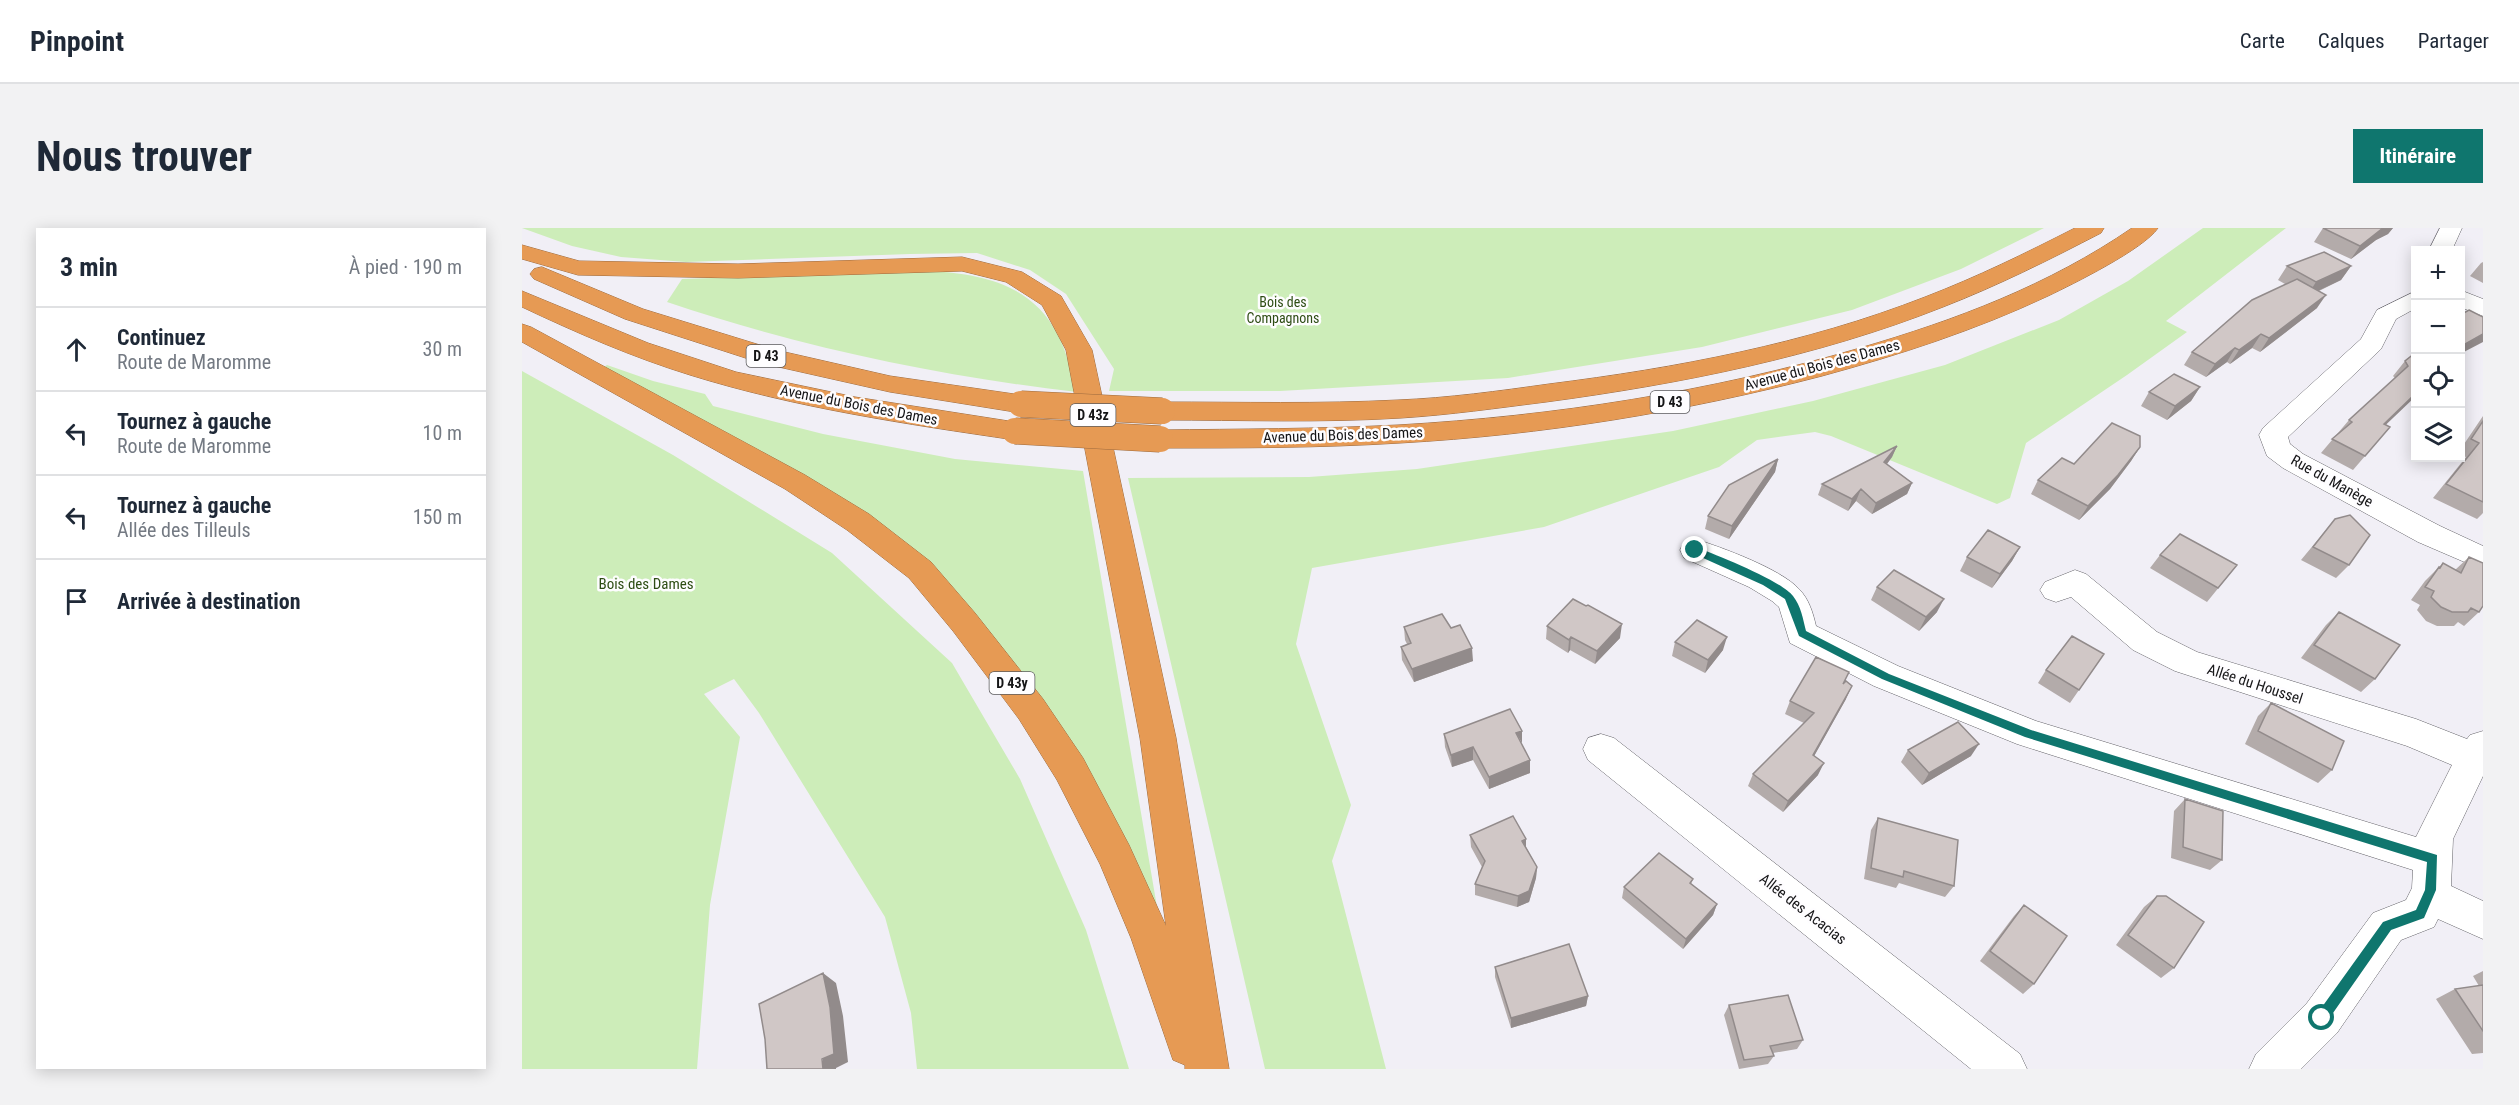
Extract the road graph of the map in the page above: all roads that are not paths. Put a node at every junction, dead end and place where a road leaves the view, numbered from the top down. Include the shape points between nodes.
1 (2093, 228) edge
2 (2147, 228) edge
3 (2451, 228) edge
4 (2443, 246) edge
5 (522, 252) edge
6 (522, 266) edge
7 (522, 298) edge
8 (2412, 300) edge
9 (2465, 300) edge
10 (2483, 309) edge
11 (522, 332) edge
12 (1695, 550) dead end
13 (2483, 559) edge
14 (2056, 590) dead end
15 (1601, 749) dead end
16 (2479, 752) edge
17 (2431, 877) junction
18 (2483, 920) edge
19 (1197, 1069) edge
20 (1207, 1069) edge
21 (2005, 1069) edge
22 (2271, 1069) edge

1 - 6 highway, Avenue du Bois des Dames / D 43, bridge via 1990,281 1908,312 1820,340 1714,366 1618,383 1411,408 1283,412 1022,404 890,384 770,357 634,314
2 - 7 highway, Avenue du Bois des Dames / D 43, bridge via 2041,290 1987,314 1852,360 1702,396 1529,423 1296,438 1160,439 1015,431 882,412 759,386 650,353
3 - 4 street
5 - 20 highway, D 43z via 578,268 738,271 962,264 1014,277 1052,301 1079,350 1142,658 1158,738
8 - 13 street, Rue du Manège via 2386,315 2372,343 2273,435 2277,449 2293,461
9 - 10 street
11 - 19 highway, D 43y via 795,482 858,522 920,570 1031,709 1070,769 1116,857 1151,938
12 - 17 street via 1766,582 1789,597 1802,634 1886,676 2029,734
14 - 16 street, Allée du Houssel via 2075,582 2145,641 2187,662
15 - 21 street, Allée des Acacias
16 - 17 street via 2434,840
17 - 18 street
17 - 22 street via 2420,914 2387,926 2322,1018

